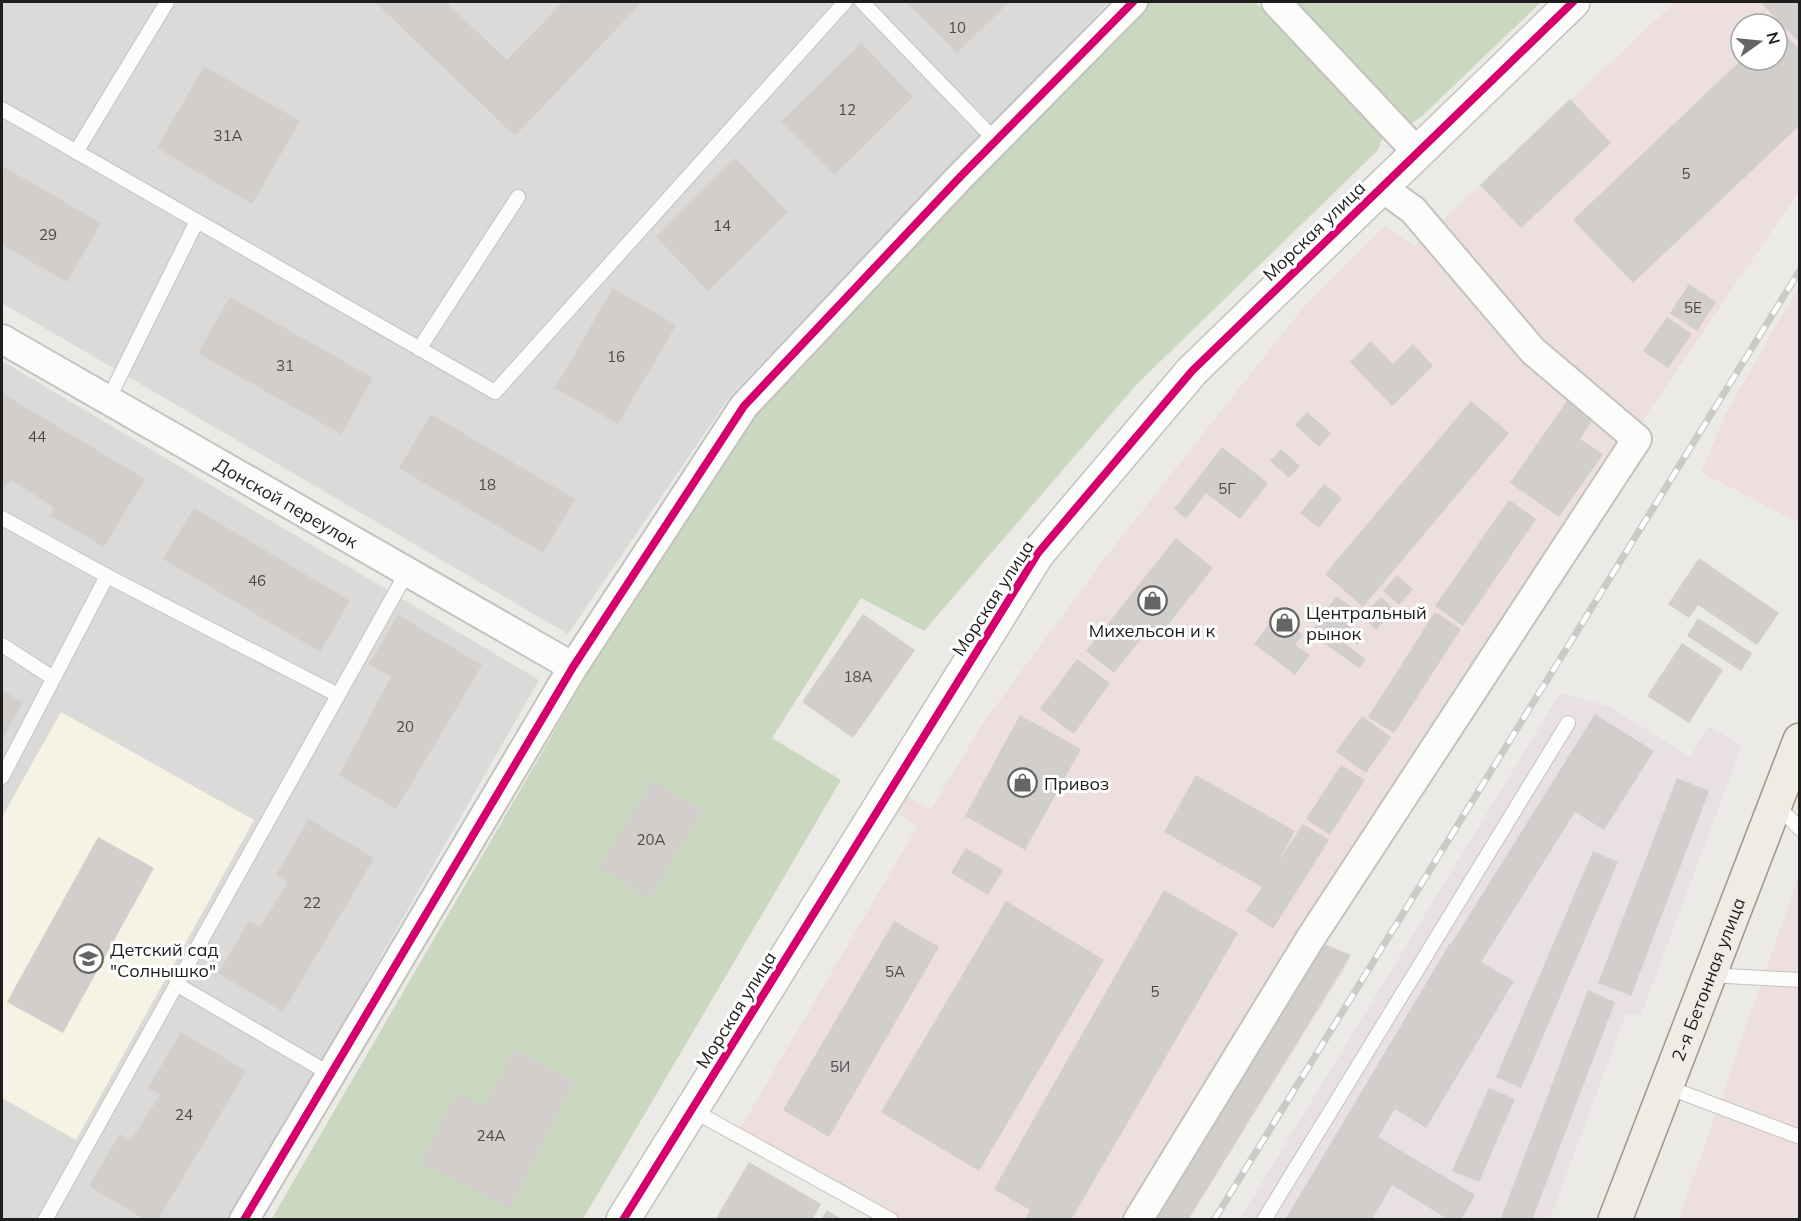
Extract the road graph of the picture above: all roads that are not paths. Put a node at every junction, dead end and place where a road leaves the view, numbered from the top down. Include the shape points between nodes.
1 (167, 2) edge
2 (845, 2) edge
3 (862, 2) edge
4 (1133, 2) edge
5 (1276, 2) edge
6 (1573, 2) edge
7 (2, 109) edge
8 (996, 141) junction
9 (76, 152) junction
10 (1417, 152) junction
11 (1381, 187) junction
12 (518, 197) dead end
13 (197, 221) junction
14 (2, 339) edge
15 (419, 349) junction
16 (108, 400) junction
17 (2, 518) edge
18 (407, 572) junction
19 (107, 576) junction
20 (2, 645) edge
21 (573, 667) junction
22 (53, 678) junction
23 (338, 695) junction
24 (1568, 723) dead end
25 (1800, 740) edge
26 (2, 777) edge
27 (1775, 803) junction
28 (1800, 829) edge
29 (1709, 975) junction
30 (1800, 980) edge
31 (176, 984) junction
32 (330, 1074) junction
33 (1667, 1087) junction
34 (692, 1110) junction
35 (1800, 1137) edge
36 (45, 1220) edge
37 (244, 1220) edge
38 (623, 1220) edge
39 (891, 1220) edge
40 (1138, 1220) edge
41 (1264, 1220) edge
42 (1615, 1220) edge

1 - 9 lane
2 - 15 lane via 495,392
3 - 8 lane
4 - 8 street
5 - 10 street
6 - 10 street, Морская улица
7 - 9 lane
8 - 21 street via 744,406
9 - 13 lane
10 - 11 street, Морская улица
11 - 34 street, Морская улица via 1192,371 1038,553
11 - 40 street via 1413,210 1533,351 1637,439 1310,939
12 - 15 lane
13 - 15 lane
13 - 16 lane
14 - 16 street, Донской переулок
16 - 18 street, Донской переулок
17 - 19 lane
18 - 21 street, Донской переулок
18 - 23 lane
19 - 22 lane
19 - 23 lane
20 - 22 lane
21 - 32 street
22 - 26 lane
23 - 31 lane
24 - 41 lane
25 - 27 main road, 2-я Бетонная улица
27 - 28 lane
27 - 29 main road, 2-я Бетонная улица
29 - 30 lane
29 - 33 main road, 2-я Бетонная улица
31 - 32 lane
31 - 36 lane
32 - 37 street
33 - 35 lane
33 - 42 main road, 2-я Бетонная улица
34 - 38 street, Морская улица
34 - 39 lane

